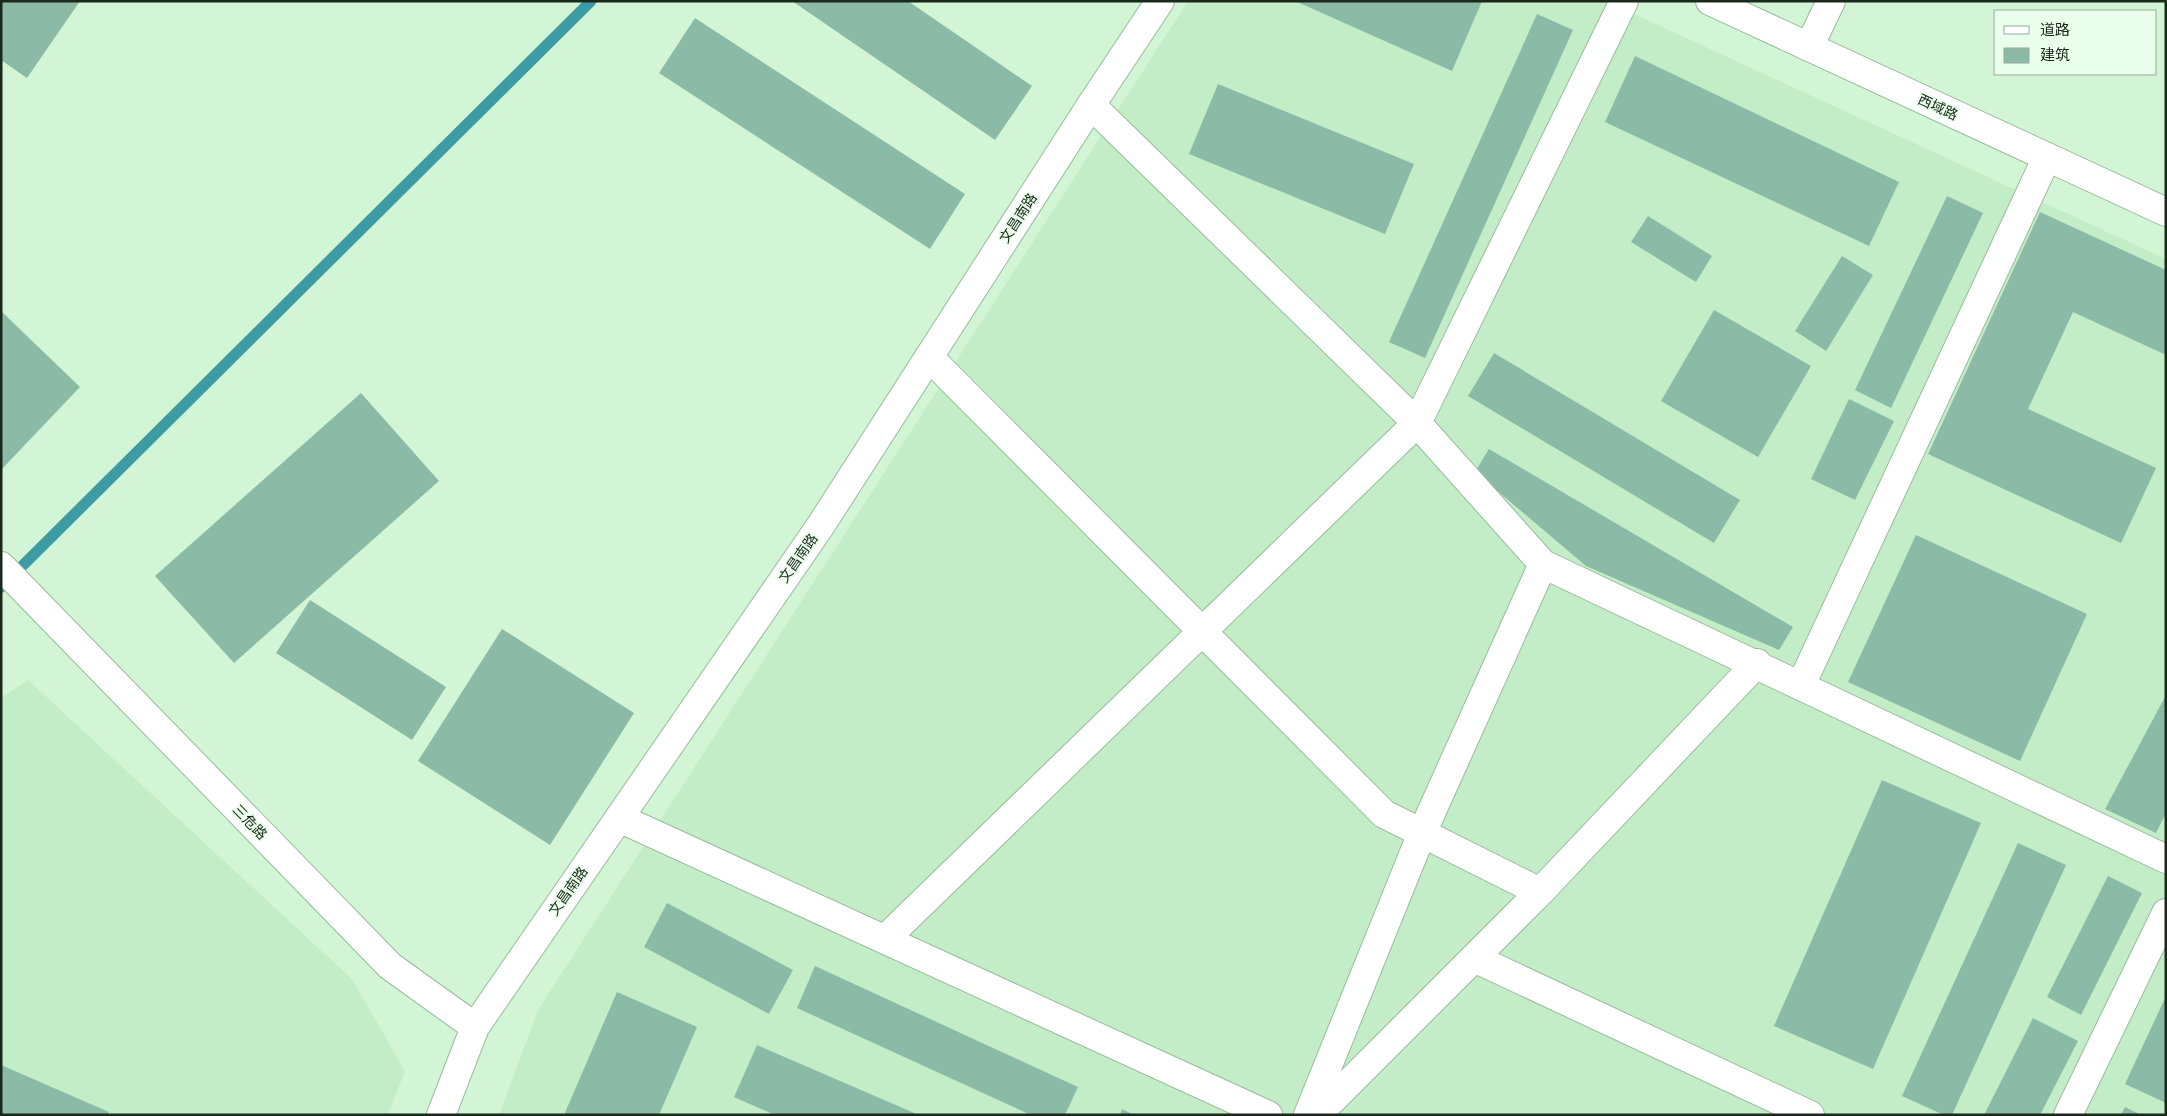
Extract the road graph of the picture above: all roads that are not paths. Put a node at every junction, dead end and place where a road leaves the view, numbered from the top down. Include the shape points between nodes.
1 (1160, 1) edge
2 (1624, 1) edge
3 (1710, 1) edge
4 (1831, 1) edge
5 (1808, 47) junction
6 (1091, 105) junction
7 (2047, 157) junction
8 (2166, 212) edge
9 (928, 357) junction
10 (1416, 423) junction
11 (1543, 564) junction
12 (1, 566) edge
13 (1202, 631) junction
14 (1757, 663) junction
15 (1801, 685) junction
16 (619, 818) junction
17 (1422, 833) junction
18 (2166, 859) edge
19 (1540, 892) junction
20 (2166, 913) edge
21 (885, 939) junction
22 (1474, 958) junction
23 (475, 1027) junction
24 (441, 1115) edge
25 (1268, 1115) edge
26 (1308, 1115) edge
27 (1317, 1115) edge
28 (1810, 1115) edge
29 (2068, 1115) edge

1 - 6 street, 文昌南路
2 - 10 street
3 - 5 street, 西域路
4 - 5 street
5 - 7 street, 西域路
6 - 9 street, 文昌南路
6 - 10 street
7 - 8 street, 西域路
7 - 15 street
9 - 13 street
9 - 16 street, 文昌南路 via 821,525
10 - 11 street
10 - 13 street
11 - 14 street
11 - 17 street
12 - 23 street, 三危路 via 390,966
13 - 17 street via 1384,814
13 - 21 street
14 - 15 street
14 - 19 street
15 - 18 street
16 - 21 street
16 - 23 street, 文昌南路
17 - 19 street
17 - 26 street
19 - 22 street
20 - 29 street
21 - 25 street
22 - 27 street
22 - 28 street
23 - 24 street, 文昌南路

